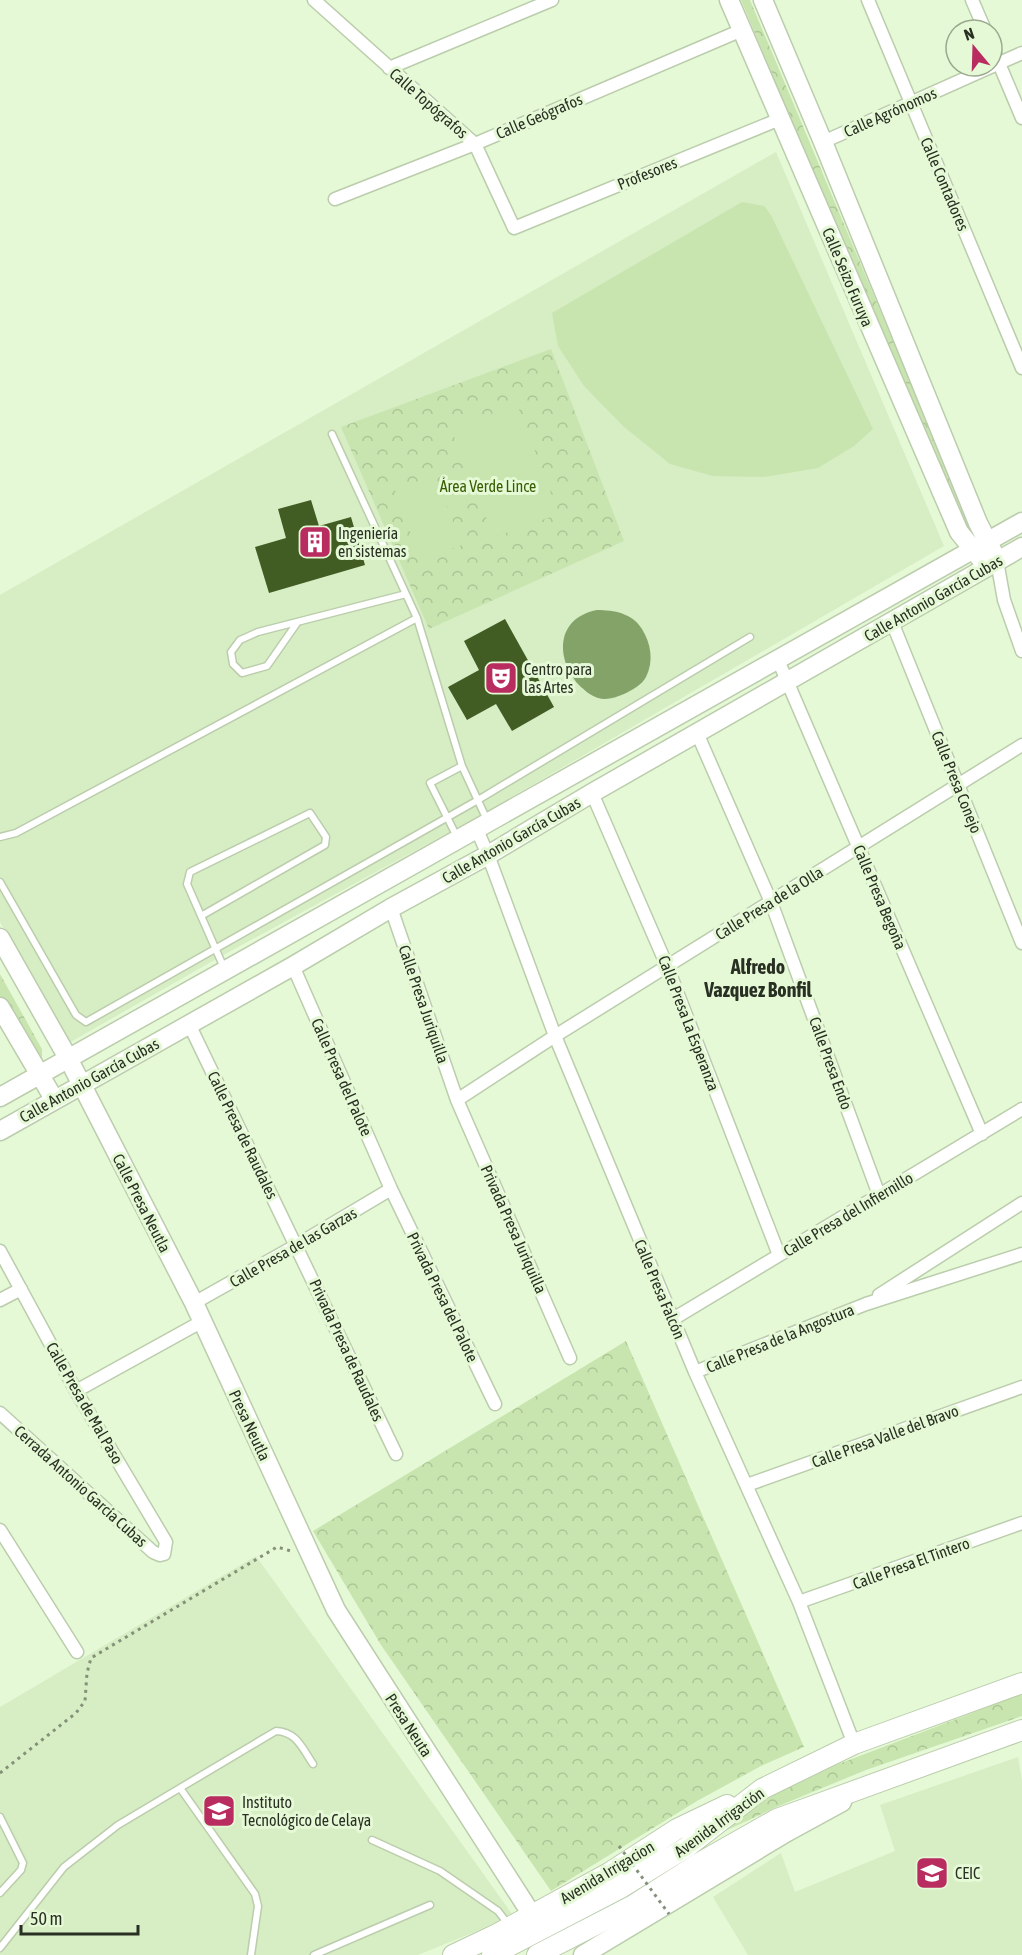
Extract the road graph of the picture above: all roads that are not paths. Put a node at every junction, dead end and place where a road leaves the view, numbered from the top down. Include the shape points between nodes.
1 (314, 0) edge
2 (552, 0) edge
3 (729, 0) edge
4 (763, 0) edge
5 (868, 0) edge
6 (972, 0) edge
7 (980, 18) edge
8 (742, 30) junction
9 (1022, 53) edge
10 (1004, 61) edge
11 (389, 68) junction
12 (1004, 75) edge
13 (965, 78) edge
14 (911, 102) junction
15 (1022, 118) edge
16 (780, 119) junction
17 (823, 141) junction
18 (475, 144) junction
19 (335, 199) dead end
20 (514, 228) joint
21 (1022, 368) edge
22 (332, 434) dead end
23 (1022, 522) edge
24 (980, 546) junction
25 (1022, 547) edge
26 (992, 564) junction
27 (406, 594) junction
28 (417, 618) junction
29 (892, 622) junction
30 (297, 623) junction
31 (750, 637) dead end
32 (1022, 651) edge
33 (778, 660) junction
34 (788, 681) junction
35 (697, 733) junction
36 (1022, 746) edge
37 (462, 766) junction
38 (958, 784) junction
39 (592, 793) junction
40 (478, 800) junction
41 (447, 817) junction
42 (483, 827) junction
43 (0, 837) edge
44 (458, 840) junction
45 (859, 846) junction
46 (488, 855) junction
47 (0, 882) edge
48 (771, 902) junction
49 (391, 908) junction
50 (201, 916) junction
51 (0, 938) edge
52 (1022, 943) edge
53 (215, 948) junction
54 (293, 966) junction
55 (667, 966) junction
56 (225, 972) junction
57 (0, 1007) edge
58 (189, 1024) junction
59 (555, 1036) junction
60 (68, 1058) junction
61 (40, 1075) junction
62 (81, 1085) junction
63 (0, 1097) edge
64 (54, 1100) junction
65 (457, 1100) junction
66 (1022, 1109) edge
67 (0, 1131) edge
68 (982, 1134) junction
69 (391, 1189) junction
70 (879, 1195) junction
71 (1022, 1203) edge
72 (297, 1245) junction
73 (0, 1251) edge
74 (1022, 1254) edge
75 (780, 1255) junction
76 (21, 1289) junction
77 (0, 1300) edge
78 (194, 1303) junction
79 (866, 1304) junction
80 (673, 1319) junction
81 (201, 1322) junction
82 (570, 1358) dead end
83 (695, 1372) junction
84 (1022, 1387) edge
85 (76, 1390) junction
86 (495, 1404) dead end
87 (0, 1413) edge
88 (396, 1454) dead end
89 (747, 1485) junction
90 (1022, 1523) edge
91 (298, 1528) joint
92 (0, 1530) edge
93 (4, 1546) edge
94 (164, 1554) joint
95 (799, 1602) junction
96 (77, 1652) dead end
97 (1022, 1683) edge
98 (1022, 1730) edge
99 (854, 1744) junction
100 (313, 1764) dead end
101 (884, 1780) junction
102 (180, 1788) junction
103 (762, 1789) junction
104 (0, 1817) edge
105 (372, 1840) dead end
106 (0, 1893) edge
107 (430, 1905) dead end
108 (532, 1915) junction
109 (510, 1927) junction
110 (0, 1948) edge
111 (251, 1955) edge
112 (314, 1955) edge
113 (453, 1955) edge
114 (492, 1955) edge
115 (537, 1955) edge
116 (583, 1955) edge

1 - 11 street, Calle Topógrafos
2 - 11 street
3 - 8 street, Calle Seizo Furuya
4 - 17 street, Calle Seizo Furuya
5 - 14 street, Calle Contadores
6 - 7 street
8 - 16 street, Calle Seizo Furuya
8 - 18 street, Calle Geógrafos
9 - 10 street, Calle Agrónomos
11 - 18 street, Calle Topógrafos
12 - 15 street
13 - 14 street, Calle Agrónomos
14 - 17 street, Calle Agrónomos
14 - 21 street, Calle Contadores
16 - 20 street, Profesores
16 - 24 street, Calle Seizo Furuya via 959,532
17 - 24 street, Calle Seizo Furuya
18 - 19 street, Calle Geógrafos
18 - 20 street, Calle Topógrafos
22 - 27 lane
23 - 24 street, Calle Antonio García Cubas
24 - 26 street
24 - 33 street, Calle Antonio García Cubas
25 - 26 street, Calle Antonio García Cubas
26 - 29 street, Calle Antonio García Cubas
26 - 32 street
27 - 28 lane
27 - 30 lane
28 - 37 lane
28 - 43 lane via 16,833
29 - 34 street, Calle Antonio García Cubas
29 - 38 street, Calle Presa Conejo
30 - 30 lane via 240,640 231,652 233,664 242,674 267,666
31 - 40 lane
33 - 34 street, Calle Presa Begoña
33 - 42 street, Calle Antonio García Cubas
34 - 35 street, Calle Antonio García Cubas
34 - 45 street, Calle Presa Begoña
35 - 39 street, Calle Antonio García Cubas
35 - 48 street, Calle Presa Endo
36 - 38 street, Calle Presa de la Olla
37 - 40 lane
37 - 41 lane via 430,783
38 - 45 street, Calle Presa de la Olla
38 - 52 street, Calle Presa Conejo
39 - 46 street, Calle Antonio García Cubas
39 - 55 street, Calle Presa La Esperanza
40 - 41 lane
40 - 42 lane
41 - 44 lane
41 - 53 lane
42 - 44 street, Calle Antonio García Cubas
42 - 46 street, Calle Presa Falcón
44 - 56 street, Calle Antonio García Cubas
45 - 48 street, Calle Presa de la Olla
45 - 68 street, Calle Presa Begoña
46 - 49 street, Calle Antonio García Cubas
46 - 59 street, Calle Presa Falcón
47 - 53 lane via 76,1015 86,1022
48 - 55 street, Calle Presa de la Olla
48 - 70 street, Calle Presa Endo
49 - 54 street, Calle Antonio García Cubas
49 - 65 street, Calle Presa Juriquilla
50 - 50 lane via 186,884 190,872 310,813 326,837 325,845
50 - 53 lane
51 - 60 street, Calle Presa Neutla
53 - 56 lane
54 - 58 street, Calle Antonio García Cubas
54 - 69 street, Calle Presa del Palote
55 - 59 street, Calle Presa de la Olla
55 - 75 street, Calle Presa La Esperanza
56 - 60 street, Calle Antonio García Cubas
57 - 61 street
58 - 62 street, Calle Antonio García Cubas
58 - 72 street, Calle Presa de Raudales
59 - 65 street, Calle Presa de la Olla
59 - 80 street, Calle Presa Falcón
60 - 61 street, Calle Antonio García Cubas
60 - 62 street, Calle Presa Neutla
61 - 63 street, Calle Antonio García Cubas
61 - 64 street
62 - 64 street, Calle Antonio García Cubas
62 - 78 street, Calle Presa Neutla
64 - 67 street, Calle Antonio García Cubas
65 - 82 street, Privada Presa Juriquilla
66 - 68 street, Calle Presa del Infiernillo
68 - 70 street, Calle Presa del Infiernillo
69 - 72 street, Calle Presa de las Garzas
69 - 86 street, Privada Presa del Palote
70 - 75 street, Calle Presa del Infiernillo
71 - 79 street, Calle Presa de la Angostura
72 - 78 street, Calle Presa de las Garzas
72 - 88 street, Privada Presa de Raudales
73 - 76 street, Calle Presa de Mal Paso
74 - 79 street, Calle Presa de la Angostura
75 - 80 street, Calle Presa del Infiernillo
76 - 77 street
76 - 85 street, Calle Presa de Mal Paso
78 - 81 street, Calle Presa Neutla
79 - 83 street, Calle Presa de la Angostura
80 - 83 street, Calle Presa Falcón
81 - 85 street
81 - 91 street, Presa Neutla
83 - 89 street, Calle Presa Falcón
84 - 89 street, Calle Presa Valle del Bravo
85 - 94 street, Calle Presa de Mal Paso via 166,1542
87 - 94 street, Cerrada Antonio García Cubas via 153,1552
89 - 95 street, Calle Presa Falcón
90 - 95 street, Calle Presa El Tintero
91 - 108 street, Presa Neuta via 336,1610
92 - 93 street
93 - 96 street
95 - 99 street, Calle Presa Falcón
97 - 99 main road, Avenida Irrigación
98 - 101 main road, Avenida Irrigación
99 - 103 main road, Avenida Irrigación
100 - 102 lane via 295,1737 286,1731 276,1731
101 - 115 main road, Avenida Irrigación via 777,1819 632,1906
101 - 116 street via 787,1832
102 - 110 lane via 118,1825 64,1867
102 - 111 lane via 255,1894 258,1906
103 - 108 main road, Avenida Irrigacion via 677,1829 609,1873
103 - 114 main road, Avenida Irrigación via 687,1847 619,1889
104 - 106 lane via 22,1863 21,1870
105 - 109 lane via 440,1871 498,1911
107 - 112 lane
108 - 109 main road, Avenida Irrigacion
109 - 113 main road, Avenida Irrigacion

